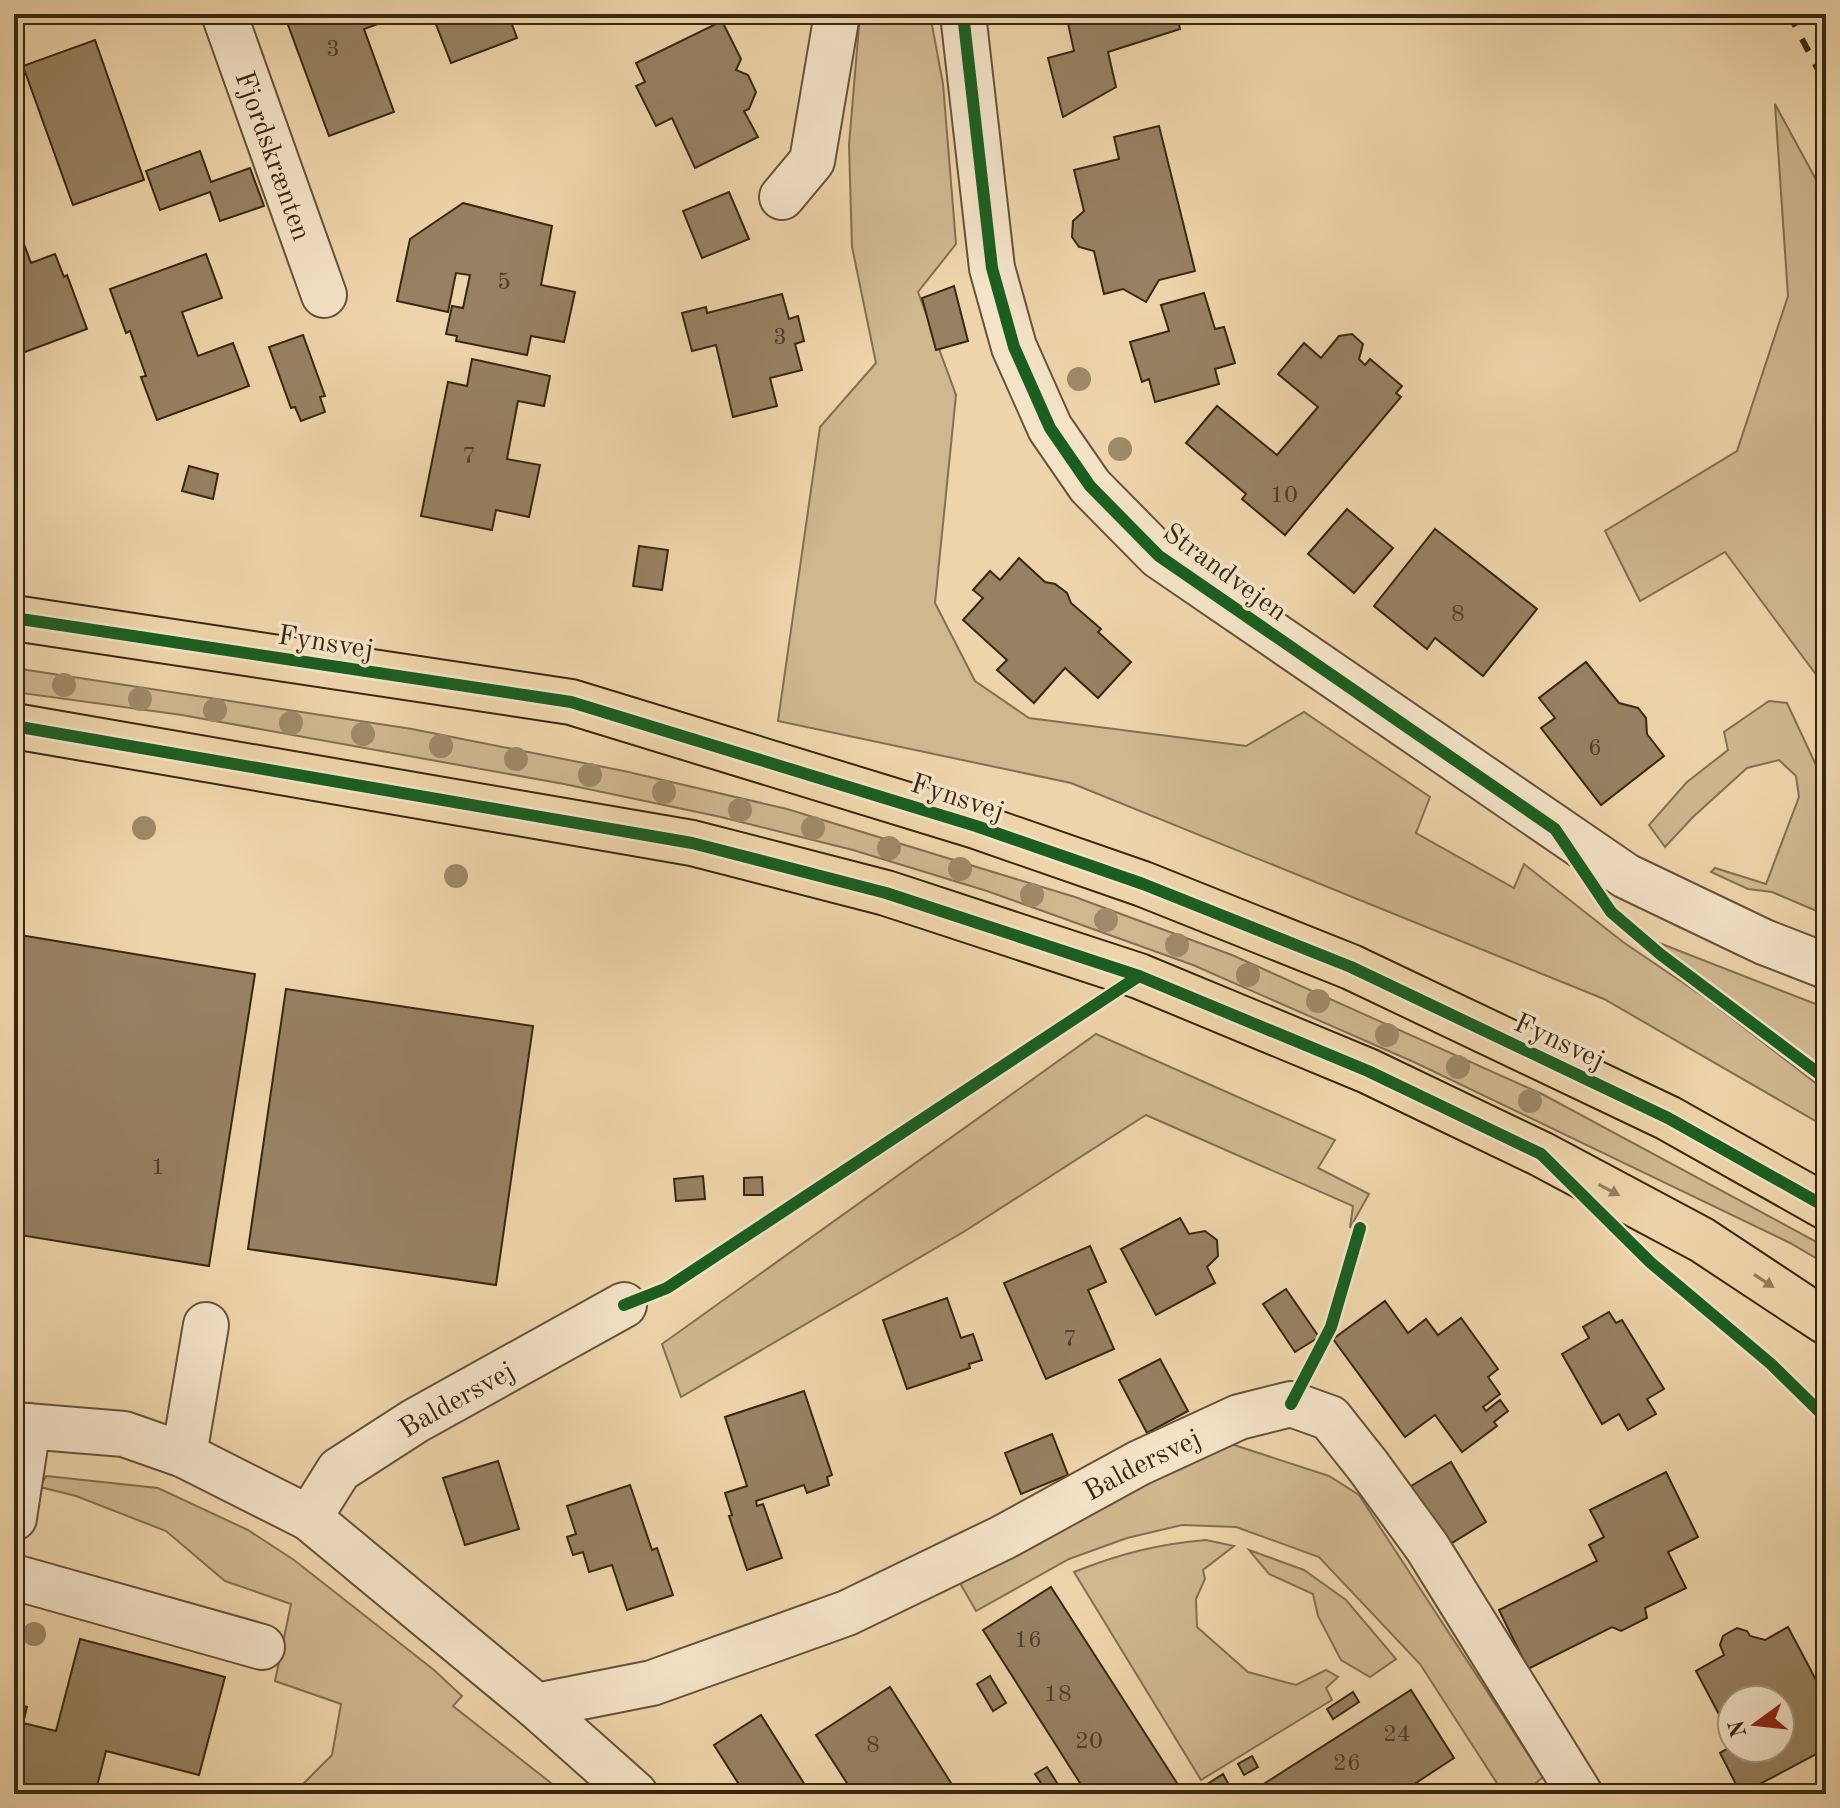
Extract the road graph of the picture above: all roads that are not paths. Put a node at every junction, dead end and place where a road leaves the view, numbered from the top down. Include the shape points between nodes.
1 (224, 14) edge
2 (837, 14) edge
3 (963, 14) edge
4 (782, 197) dead end
5 (324, 295) dead end
6 (14, 618) edge
7 (14, 726) edge
8 (1826, 966) edge
9 (1826, 1207) edge
10 (624, 1305) dead end
11 (1826, 1322) edge
12 (206, 1325) dead end
13 (21, 1425) edge
14 (184, 1455) junction
15 (14, 1518) edge
16 (309, 1518) junction
17 (14, 1577) edge
18 (262, 1647) dead end
19 (536, 1706) junction
20 (635, 1794) edge
21 (1580, 1794) edge

1 - 5 street, Fjordskrænten
2 - 4 street via 812,161
3 - 8 street, Strandvejen via 992,268 1014,347 1050,428 1090,486 1159,556 1626,876
6 - 9 main road, Fynsvej via 571,702 976,826 1143,884 1351,967 1668,1118
7 -> 11 main road via 692,843 886,893 1139,976 1340,1059 1526,1147 1702,1240
10 - 16 street, Baldersvej via 415,1421 339,1470
12 - 14 street
13 - 14 street via 124,1434
13 - 15 street
14 - 16 street
16 - 19 street
17 - 18 street
19 - 20 street
19 - 21 street, Baldersvej via 652,1683 847,1613 1002,1538 1139,1463 1239,1417 1291,1404 1330,1418 1368,1466 1427,1547

